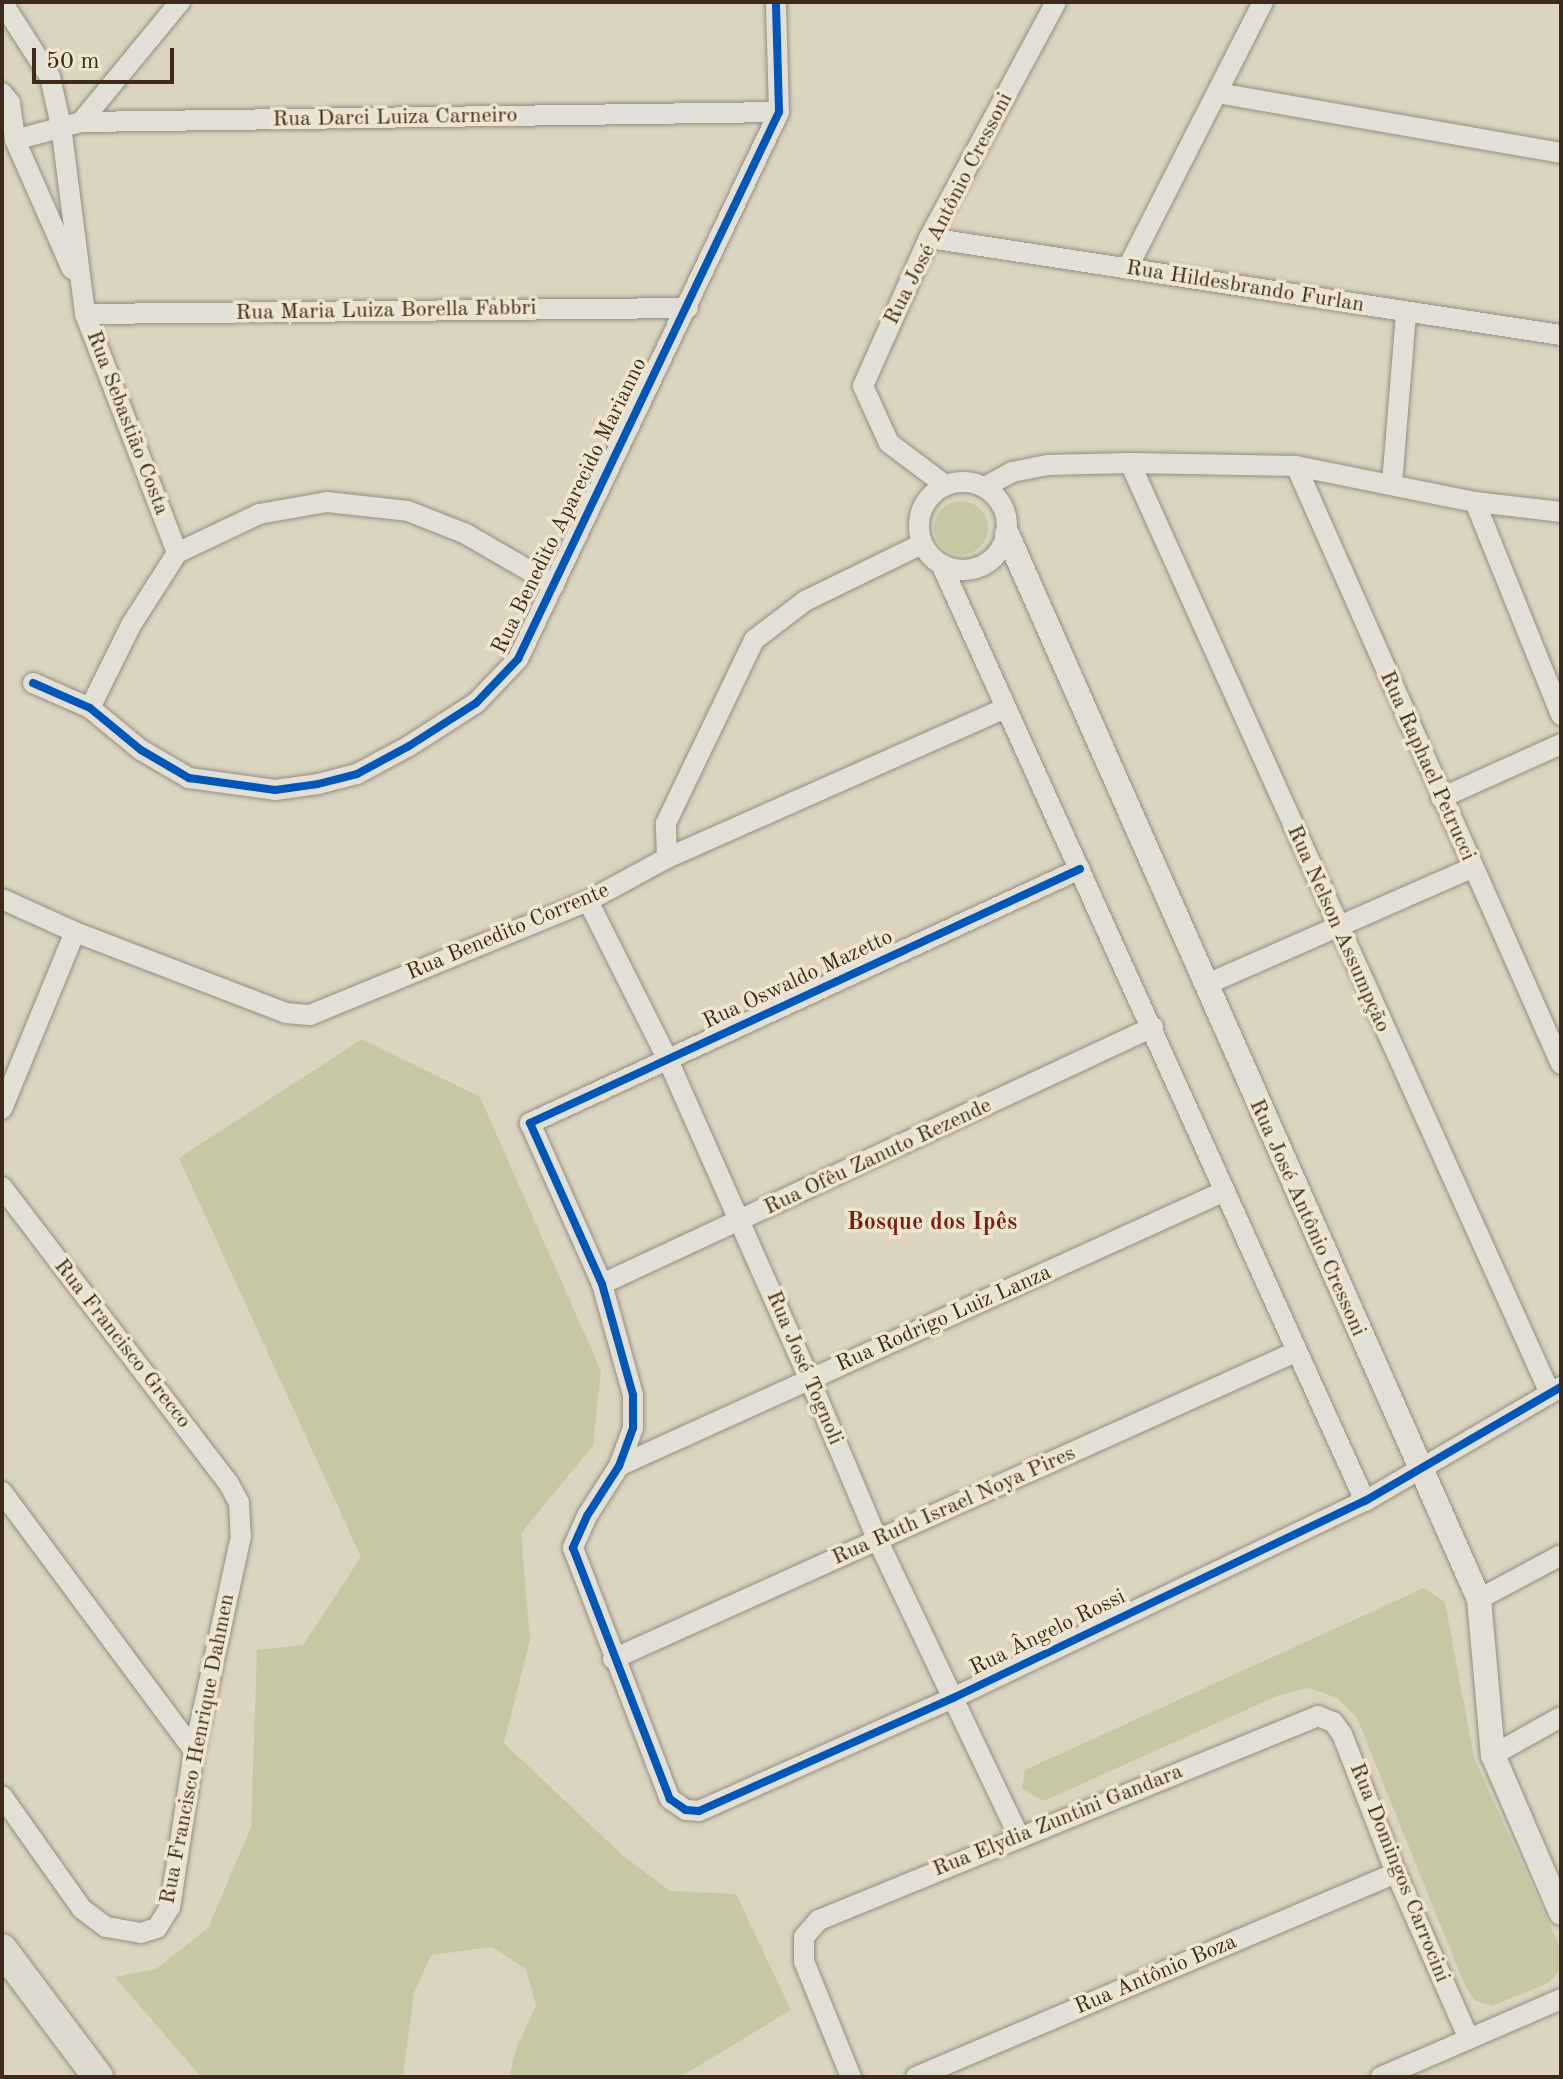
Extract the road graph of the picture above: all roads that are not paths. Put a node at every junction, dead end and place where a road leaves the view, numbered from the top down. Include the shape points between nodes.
1 (2, 2) edge
2 (180, 2) edge
3 (776, 2) edge
4 (1056, 2) edge
5 (1263, 2) edge
6 (2, 93) edge
7 (1218, 93) junction
8 (779, 112) junction
9 (71, 124) junction
10 (15, 140) junction
11 (1561, 153) edge
12 (929, 238) junction
13 (1127, 269) junction
14 (82, 291) junction
15 (688, 308) junction
16 (1406, 312) junction
17 (85, 314) junction
18 (1561, 335) edge
19 (1130, 463) junction
20 (1296, 466) junction
21 (1392, 484) junction
22 (945, 485) junction
23 (985, 487) junction
24 (1475, 502) junction
25 (1561, 512) edge
26 (1007, 534) junction
27 (922, 544) junction
28 (177, 553) junction
29 (942, 566) junction
30 (554, 585) junction
31 (33, 683) dead end
32 (90, 708) junction
33 (1005, 708) junction
34 (1561, 715) edge
35 (1561, 744) edge
36 (1441, 798) junction
37 (667, 858) junction
38 (1472, 868) junction
39 (1080, 869) junction
40 (2, 899) edge
41 (588, 901) junction
42 (1336, 925) junction
43 (75, 932) junction
44 (1205, 985) junction
45 (1153, 1027) junction
46 (668, 1060) junction
47 (1561, 1064) edge
48 (2, 1109) edge
49 (2, 1187) edge
50 (1225, 1191) junction
51 (741, 1222) junction
52 (602, 1284) junction
53 (1295, 1352) junction
54 (810, 1380) junction
55 (1555, 1390) edge
56 (619, 1466) junction
57 (1419, 1470) junction
58 (2, 1492) edge
59 (1365, 1501) junction
60 (239, 1503) joint
61 (878, 1541) junction
62 (1561, 1555) edge
63 (1479, 1599) junction
64 (613, 1659) junction
65 (953, 1698) junction
66 (1318, 1716) joint
67 (1561, 1717) edge
68 (194, 1751) junction
69 (1493, 1755) junction
70 (2, 1796) edge
71 (1019, 1836) junction
72 (1396, 1873) junction
73 (1561, 1913) edge
74 (2, 1949) edge
75 (1561, 1999) edge
76 (1469, 2039) junction
77 (98, 2077) edge
78 (851, 2077) edge
79 (916, 2077) edge
80 (1381, 2077) edge

1 - 9 street, Rua Sebastião Costa via 50,77
2 - 9 street
3 - 8 street, Rua Benedito Aparecido Marianno
4 - 12 street, Rua José Antônio Cressoni
5 - 7 street
6 - 10 street via 10,103
7 - 11 street
7 - 13 street
8 - 9 street, Rua Darci Luiza Carneiro
8 - 15 street, Rua Benedito Aparecido Marianno
9 - 10 street, Rua Darci Luiza Carneiro
9 - 14 street, Rua Sebastião Costa
10 - 14 street
12 - 13 street, Rua Hildesbrando Furlan
12 - 22 street, Rua José Antônio Cressoni via 863,386 889,443
13 - 16 street, Rua Hildesbrando Furlan
14 - 17 street, Rua Sebastião Costa
15 - 17 street, Rua Maria Luiza Borella Fabbri
15 - 30 street, Rua Benedito Aparecido Marianno
16 - 18 street, Rua Hildesbrando Furlan
16 - 21 street
17 - 28 street, Rua Sebastião Costa
19 - 20 street
19 - 23 street via 1029,467
19 - 42 street, Rua Nelson Assumpção
20 - 21 street
20 - 36 street, Rua Raphael Petrucci
21 - 24 street
22 - 23 street
22 - 27 street via 933,493 919,517
23 - 26 street via 1003,507
24 - 25 street
24 - 34 street
26 - 29 street via 983,566 969,571
26 - 44 street, Rua José Antônio Cressoni
27 - 29 street
27 - 37 street via 805,601 754,640 666,823
28 - 30 street via 259,514 327,502 408,511 466,534
28 - 32 street via 131,625
29 - 33 street
30 - 32 street, Rua Benedito Aparecido Marianno via 518,659 476,703 357,774 331,781 275,790 189,778 141,750
31 - 32 street, Rua Benedito Aparecido Marianno
33 - 37 street, Rua Benedito Corrente
33 - 39 street
35 - 36 street
36 - 38 street, Rua Raphael Petrucci
37 - 41 street, Rua Benedito Corrente
38 - 42 street
38 - 47 street, Rua Raphael Petrucci
39 - 45 street
39 - 46 street, Rua Oswaldo Mazetto
40 - 43 street, Rua Benedito Corrente
41 - 43 street, Rua Benedito Corrente via 310,1015 286,1013
41 - 46 street, Rua José Tognoli
42 - 44 street
42 - 55 street, Rua Nelson Assumpção
43 - 48 street
44 - 57 street, Rua José Antônio Cressoni
45 - 50 street
45 - 51 street, Rua Ofêu Zanuto Rezende
46 - 51 street, Rua José Tognoli
46 - 52 street, Rua Oswaldo Mazetto via 530,1123
49 - 60 street, Rua Francisco Grecco
50 - 53 street
50 - 54 street, Rua Rodrigo Luiz Lanza
51 - 52 street, Rua Ofêu Zanuto Rezende
51 - 54 street, Rua José Tognoli
52 - 56 street via 633,1395 633,1428
53 - 59 street
53 - 61 street, Rua Ruth Israel Noya Pires
54 - 56 street, Rua Rodrigo Luiz Lanza
54 - 61 street, Rua José Tognoli
55 - 57 street, Rua Ângelo Rossi
56 - 64 street via 573,1548
57 - 59 street, Rua Ângelo Rossi
57 - 63 street, Rua José Antônio Cressoni
58 - 68 street
59 - 65 street, Rua Ângelo Rossi
60 - 68 street, Rua Francisco Henrique Dahmen via 241,1536
61 - 64 street, Rua Ruth Israel Noya Pires
61 - 65 street, Rua José Tognoli
62 - 63 street
63 - 69 street, Rua José Antônio Cressoni
64 - 65 street, Rua Ângelo Rossi via 670,1799 686,1810 699,1811
65 - 71 street, Rua José Tognoli
66 - 71 street, Rua Elydia Zuntini Gandara
66 - 72 street, Rua Domingos Carrocini via 1333,1722 1342,1734
67 - 69 street
68 - 70 street, Rua Francisco Henrique Dahmen via 170,1907 157,1928 141,1933 106,1927 82,1909
69 - 73 street, Rua José Antônio Cressoni
71 - 78 street, Rua Elydia Zuntini Gandara via 819,1920 804,1937 804,1961
72 - 76 street, Rua Domingos Carrocini
72 - 79 street, Rua Antônio Boza
74 - 77 main road
75 - 76 street
76 - 80 street

